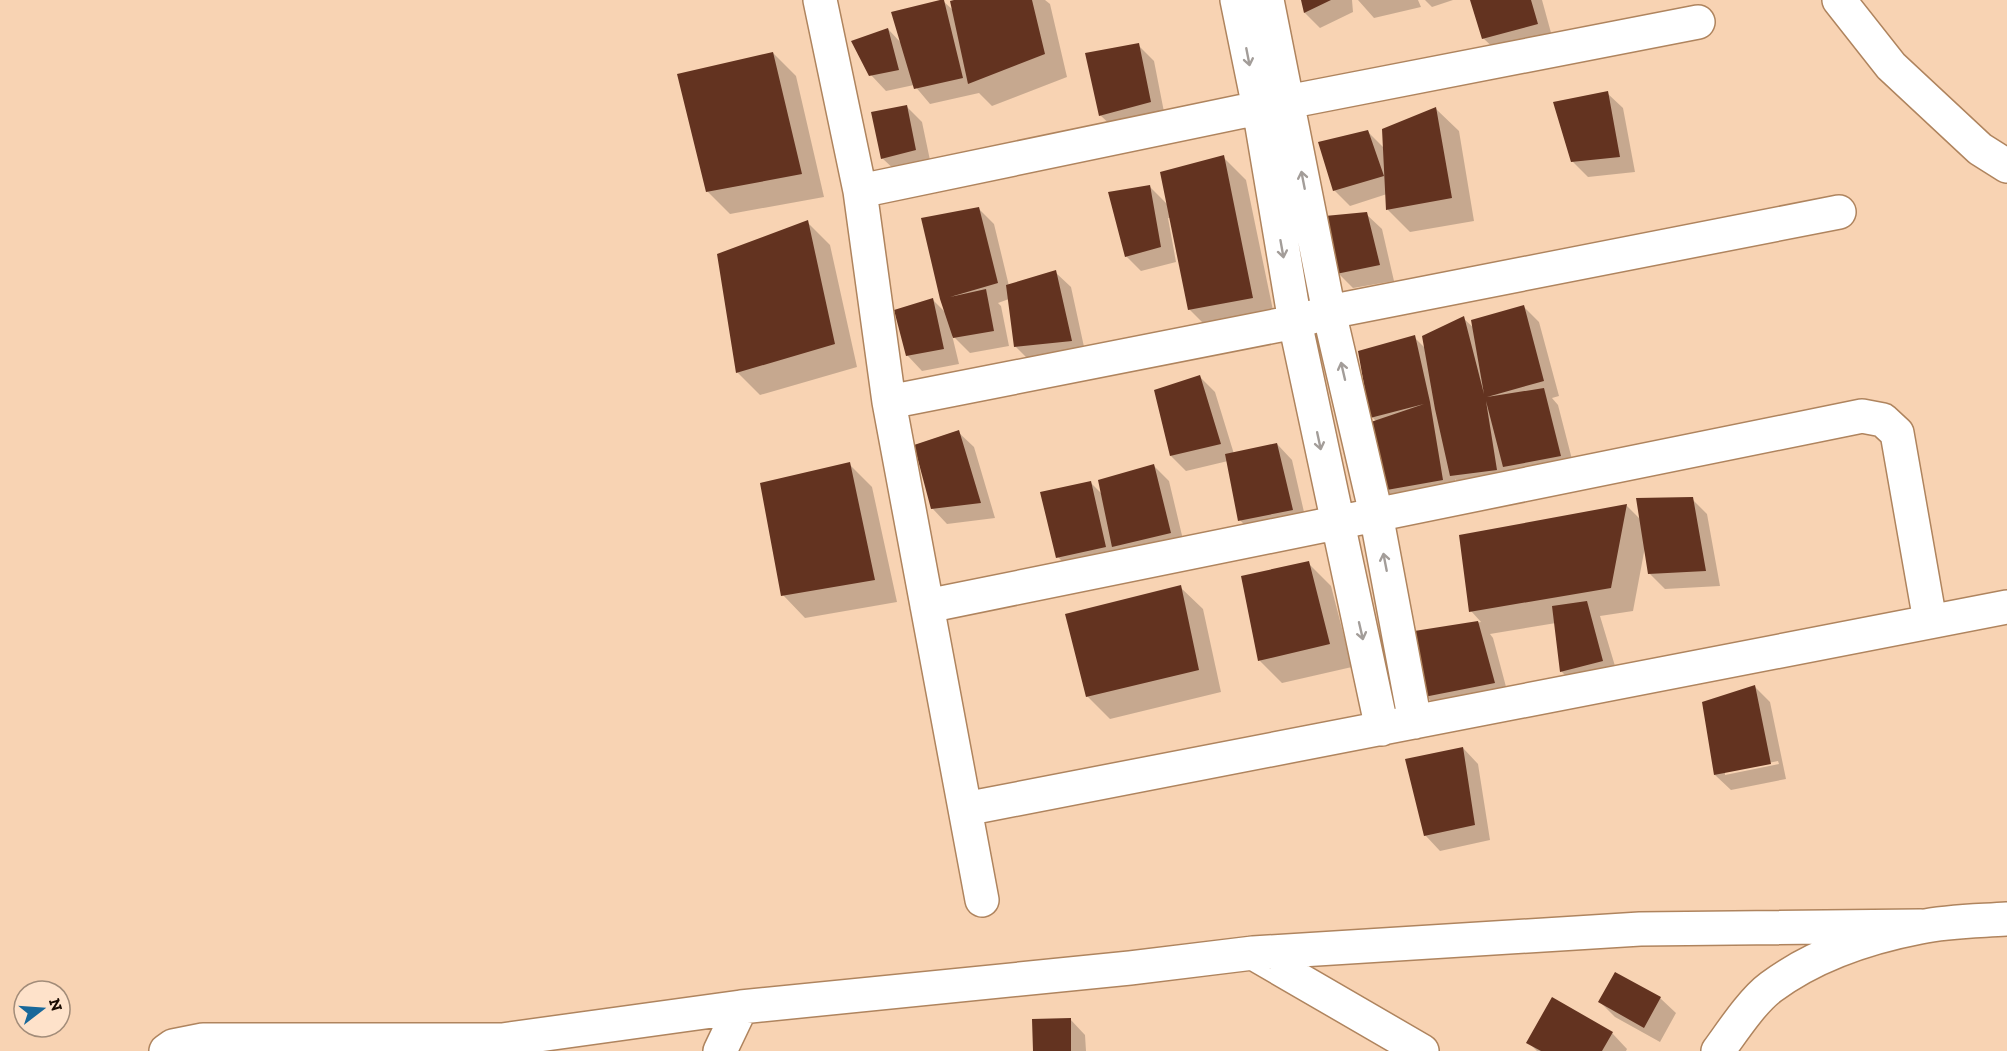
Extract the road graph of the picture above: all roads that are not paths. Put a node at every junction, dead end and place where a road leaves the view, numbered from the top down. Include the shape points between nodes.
1 (820, 0) edge
2 (1237, 0) edge
3 (1267, 0) edge
4 (1839, 0) edge
5 (1698, 22) dead end
6 (1273, 105) junction
7 (2007, 166) edge
8 (860, 191) junction
9 (1839, 212) dead end
10 (1329, 312) junction
11 (1294, 322) junction
12 (889, 402) junction
13 (1376, 514) junction
14 (1336, 522) junction
15 (927, 606) junction
16 (2007, 607) edge
17 (1930, 621) junction
18 (1415, 722) junction
19 (1382, 729) junction
20 (965, 809) junction
21 (982, 900) dead end
22 (2007, 919) edge
23 (1921, 926) junction
24 (1254, 953) junction
25 (741, 1007) junction
26 (166, 1051) edge
27 (720, 1051) edge
28 (1422, 1051) edge
29 (1718, 1051) edge

1 - 8 street
2 -> 6 street
3 - 6 street
4 - 7 street via 1891,66 1980,149
5 - 6 street
6 - 8 street
10 -> 6 street
6 -> 11 street
8 - 12 street
9 - 10 street
10 - 11 street
13 -> 10 street
11 - 12 street
11 -> 14 street
12 - 15 street
13 - 14 street
13 - 17 street via 1863,416 1883,420 1897,433
18 -> 13 street
14 - 15 street
14 -> 19 street
15 - 20 street
16 - 17 street
17 - 18 street
18 - 19 street
19 - 20 street
20 - 21 street
22 - 23 street
23 - 24 street via 1640,930
23 - 29 street via 1859,943 1814,961 1770,988
24 - 25 street
24 - 28 street
25 - 26 street via 502,1040 203,1040
25 - 27 street

